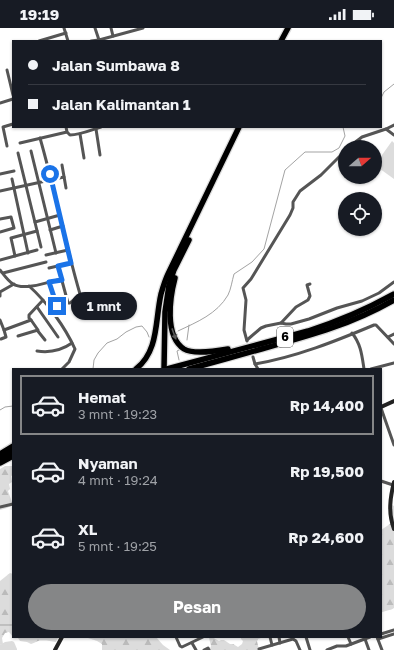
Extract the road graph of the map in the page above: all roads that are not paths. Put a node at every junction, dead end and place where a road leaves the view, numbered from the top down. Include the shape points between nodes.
1 (64, 28) edge
2 (95, 28) edge
3 (111, 28) edge
4 (126, 28) edge
5 (142, 28) edge
6 (288, 28) edge
7 (291, 28) edge
8 (128, 32) junction
9 (66, 33) junction
10 (113, 36) junction
11 (42, 40) edge
12 (68, 40) edge
13 (99, 40) joint
14 (282, 40) edge
15 (285, 40) edge
16 (7, 70) dead end
17 (12, 91) edge
18 (0, 98) edge
19 (12, 99) edge
20 (0, 103) edge
21 (12, 124) edge
22 (394, 125) edge
23 (66, 128) edge
24 (239, 128) edge
25 (243, 128) edge
26 (96, 129) joint
27 (386, 129) junction
28 (67, 132) junction
29 (80, 134) junction
30 (394, 135) edge
31 (40, 138) junction
32 (358, 140) edge
33 (20, 143) dead end
34 (7, 146) dead end
35 (31, 151) dead end
36 (18, 153) dead end
37 (100, 156) dead end
38 (84, 158) dead end
39 (338, 158) edge
40 (62, 165) dead end
41 (14, 171) dead end
42 (0, 174) edge
43 (64, 177) junction
44 (12, 178) dead end
45 (51, 179) junction
46 (39, 182) junction
47 (26, 185) junction
48 (14, 188) junction
49 (66, 188) dead end
50 (0, 191) edge
51 (60, 215) junction
52 (0, 219) edge
53 (47, 219) junction
54 (35, 222) junction
55 (62, 226) junction
56 (50, 230) junction
57 (37, 231) junction
58 (0, 232) edge
59 (24, 234) junction
60 (188, 242) junction
61 (41, 247) dead end
62 (37, 250) dead end
63 (68, 250) junction
64 (28, 253) junction
65 (56, 253) junction
66 (15, 256) junction
67 (46, 256) dead end
68 (0, 260) edge
69 (46, 262) dead end
70 (71, 263) junction
71 (58, 266) junction
72 (49, 268) dead end
73 (0, 270) edge
74 (3, 274) junction
75 (168, 274) junction
76 (62, 280) junction
77 (49, 282) junction
78 (394, 282) edge
79 (14, 284) junction
80 (310, 284) dead end
81 (28, 286) junction
82 (394, 294) edge
83 (0, 296) edge
84 (43, 300) junction
85 (394, 300) edge
86 (57, 306) dead end
87 (37, 307) junction
88 (0, 320) edge
89 (32, 320) junction
90 (281, 323) junction
91 (4, 330) junction
92 (37, 330) junction
93 (352, 334) junction
94 (394, 334) edge
95 (18, 336) dead end
96 (58, 337) dead end
97 (388, 337) junction
98 (1, 339) edge
99 (45, 340) dead end
100 (72, 343) junction
101 (263, 343) junction
102 (394, 344) edge
103 (37, 351) dead end
104 (253, 357) dead end
105 (394, 362) edge
106 (255, 364) junction
107 (63, 368) edge
108 (137, 368) edge
109 (160, 368) edge
110 (167, 368) edge
111 (193, 368) edge
112 (257, 368) edge
113 (364, 368) edge
114 (374, 368) edge
115 (394, 401) edge
116 (382, 407) edge
117 (382, 410) edge
118 (394, 446) edge
119 (12, 447) edge
120 (12, 452) edge
121 (0, 454) edge
122 (12, 457) edge
123 (0, 458) edge
124 (0, 463) edge
125 (382, 481) edge
126 (394, 483) edge
127 (12, 504) edge
128 (0, 507) edge
129 (394, 529) edge
130 (394, 630) edge
131 (382, 634) edge
132 (394, 634) edge
133 (382, 637) edge
134 (61, 638) edge
135 (176, 638) edge
136 (201, 638) edge
137 (270, 638) edge
138 (279, 638) edge
139 (292, 638) edge
140 (306, 638) edge
141 (348, 638) edge
142 (378, 638) edge
143 (365, 639) joint
144 (192, 643) junction
145 (280, 643) junction
146 (351, 644) junction
147 (272, 645) junction
148 (259, 649) dead end
149 (55, 650) edge
150 (196, 650) edge
151 (204, 650) edge
152 (209, 650) edge
153 (300, 650) edge
154 (310, 650) edge
155 (327, 650) edge
156 (369, 650) edge
157 (382, 650) edge

1 - 9 street
2 - 13 street
3 - 10 street
4 - 8 street
5 - 8 street
6 - 14 highway
7 - 15 highway
8 - 10 street
9 - 11 street
9 - 12 street
10 - 13 street
16 - 17 street
18 - 20 street
19 - 20 street
21 - 34 street via 3,127
22 - 27 street
23 - 28 street
24 - 75 highway
25 - 60 highway
26 - 29 street
26 - 37 street
27 - 30 street
27 - 32 street
28 - 29 street via 70,135
28 - 31 street
29 - 38 street
31 - 33 street
31 - 45 street
35 - 46 street
36 - 47 street
39 - 90 street via 300,191 293,202 290,215 243,288 246,297 244,330 247,341 261,328
40 - 43 street
41 - 42 street
43 - 45 street
43 - 49 street
44 - 48 street
45 - 46 street
45 - 51 street
46 - 47 street
46 - 53 street
47 - 48 street
47 - 54 street
48 - 50 street
48 - 59 street
51 - 53 street
51 - 55 street
52 - 58 street via 10,217 14,227
53 - 54 street
53 - 56 street
54 - 57 street
55 - 56 street
55 - 63 street
56 - 65 street
57 - 59 street
57 - 61 street
59 - 64 street
59 - 66 street via 11,238
60 -> 101 highway via 174,278 172,292 171,327 176,340 188,350 201,352
60 - 110 highway via 169,285 165,312
62 - 64 street
63 - 65 street
63 - 70 street
64 - 66 street
65 - 67 street
66 - 68 street
69 - 74 street
70 - 71 street
70 - 76 street via 80,294 70,303
71 - 72 street
71 - 76 street
73 - 74 street
74 - 79 street
75 - 108 highway via 161,295 152,347
75 - 109 highway via 161,314
76 - 77 street
77 - 81 street
77 - 86 street
78 - 90 street via 379,293 310,320 291,324
79 - 81 street
79 - 83 street via 0,292
80 - 90 street via 307,286 310,296 308,300 296,307
81 - 84 street
82 - 101 highway, 6 via 353,316
84 - 87 street
84 - 100 street
85 - 111 highway, 6 via 353,320 317,333
87 - 89 street via 29,315
87 - 96 street
88 - 91 street
89 - 91 street
89 - 92 street
91 - 98 street via 6,337
92 - 95 street
92 - 99 street
93 - 97 street via 375,324
93 - 106 street via 292,355
93 - 113 street via 360,347
94 - 97 street
97 - 102 street
100 - 103 street via 54,351
100 - 107 street via 75,351
101 - 110 highway, 6
104 - 106 street
105 - 114 street
106 - 112 street
115 - 116 main road
117 - 118 street
119 - 121 highway
120 - 123 highway
122 - 124 highway
125 - 126 street
126 - 129 main road via 390,518
127 - 128 street
130 - 131 street
132 - 133 street
134 - 149 main road
135 - 144 street via 182,647
136 - 144 street
137 - 147 street
138 - 145 street
139 - 145 street
139 - 153 street
140 - 154 street
141 - 146 street
142 - 157 street
143 - 146 street
143 - 156 street
144 - 150 street
145 - 147 street
146 - 155 street
147 - 148 street
151 - 152 street

